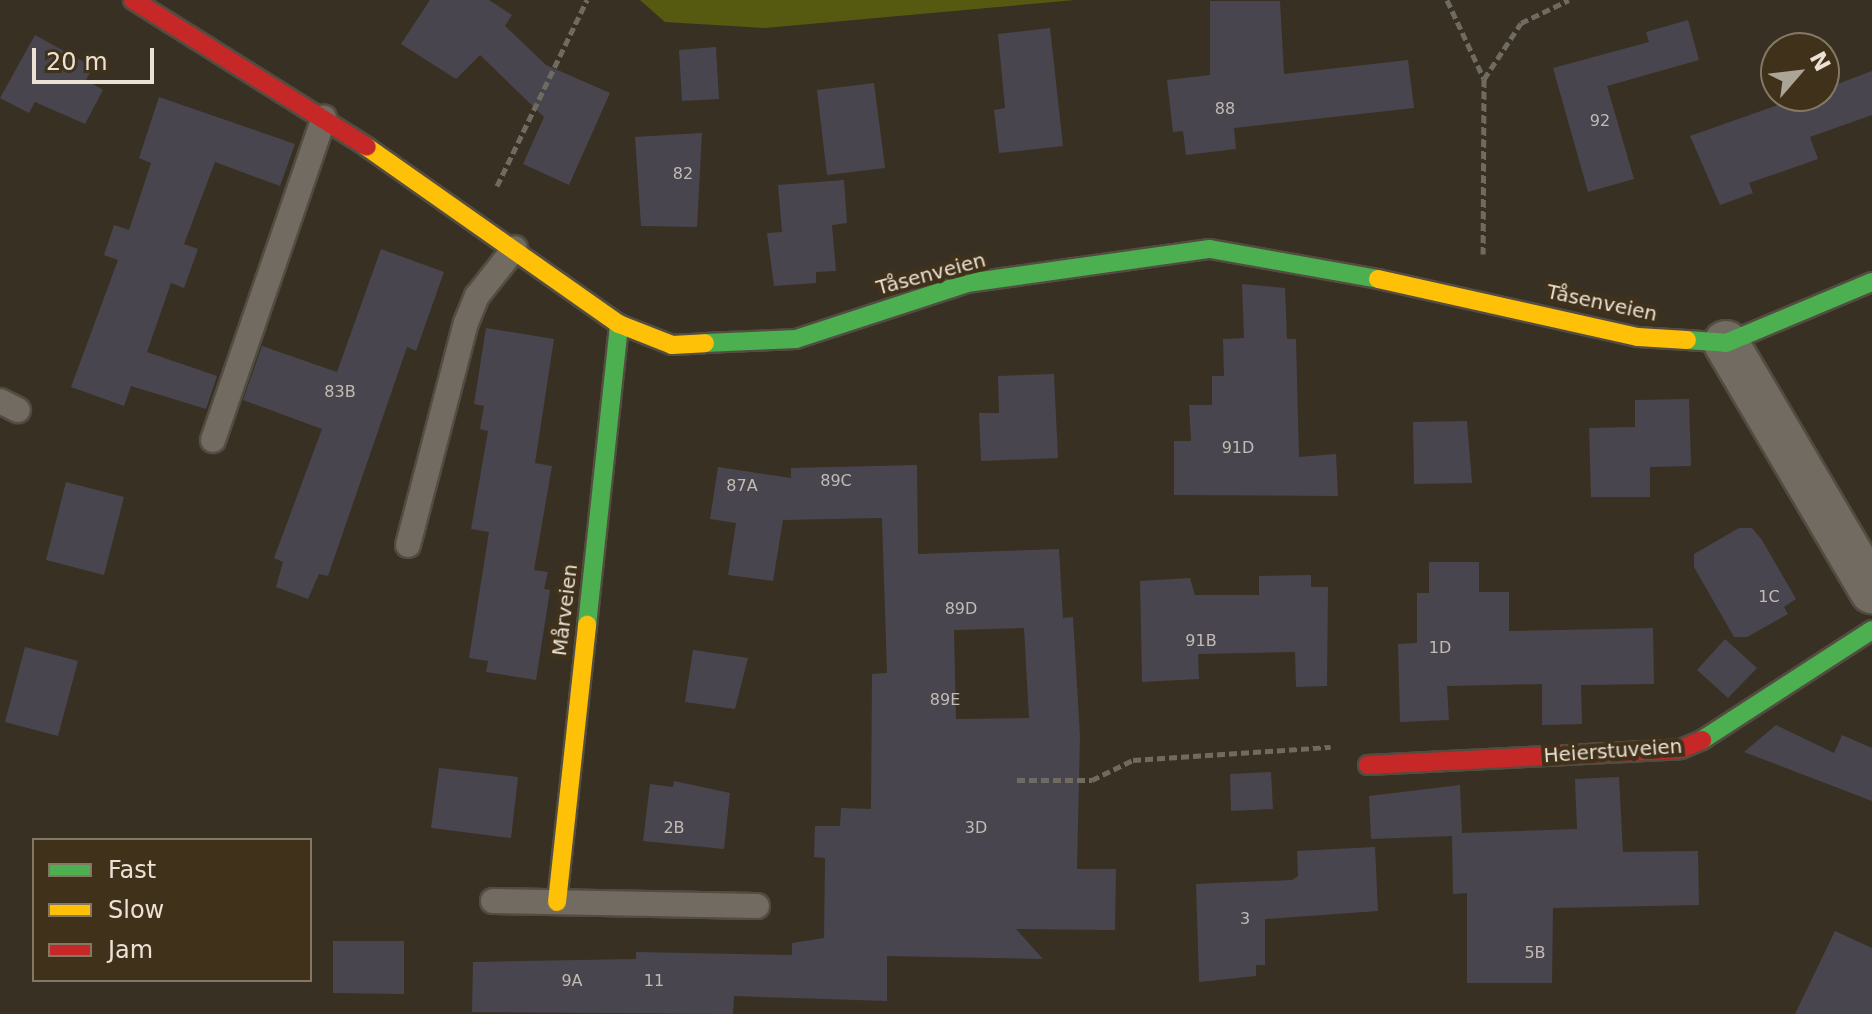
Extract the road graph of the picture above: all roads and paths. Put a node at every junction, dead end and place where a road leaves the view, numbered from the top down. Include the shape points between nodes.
1 (133, 0) edge
2 (587, 0) edge
3 (1447, 0) edge
4 (1569, 0) edge
5 (1484, 79) junction
6 (324, 118) junction
7 (479, 222) junction
8 (515, 248) junction
9 (1872, 282) edge
10 (1479, 297) junction
11 (619, 324) junction
12 (1726, 343) junction
13 (213, 440) dead end
14 (408, 545) dead end
15 (1872, 591) edge
16 (1872, 630) edge
17 (1368, 765) joint
18 (1017, 780) dead end
19 (493, 901) dead end
20 (557, 902) junction
21 (757, 906) dead end

1 - 6 street, Tåsenveien
2 - 7 path
3 - 5 path
4 - 5 path via 1521,23
5 - 10 path
6 - 7 street, Tåsenveien
6 - 13 lane
7 - 8 street, Tåsenveien
8 - 11 street, Tåsenveien
8 - 14 lane via 477,296 466,323
9 - 12 street, Tåsenveien
10 - 11 street, Tåsenveien via 1210,249 967,283 796,339 672,345
10 - 12 street, Tåsenveien via 1638,337
11 - 20 street, Mårveien
12 - 15 street
16 - 17 street, Heierstuveien via 1720,733 1681,749
17 - 18 path via 1337,747 1133,760 1092,780
19 - 20 lane
20 - 21 lane

